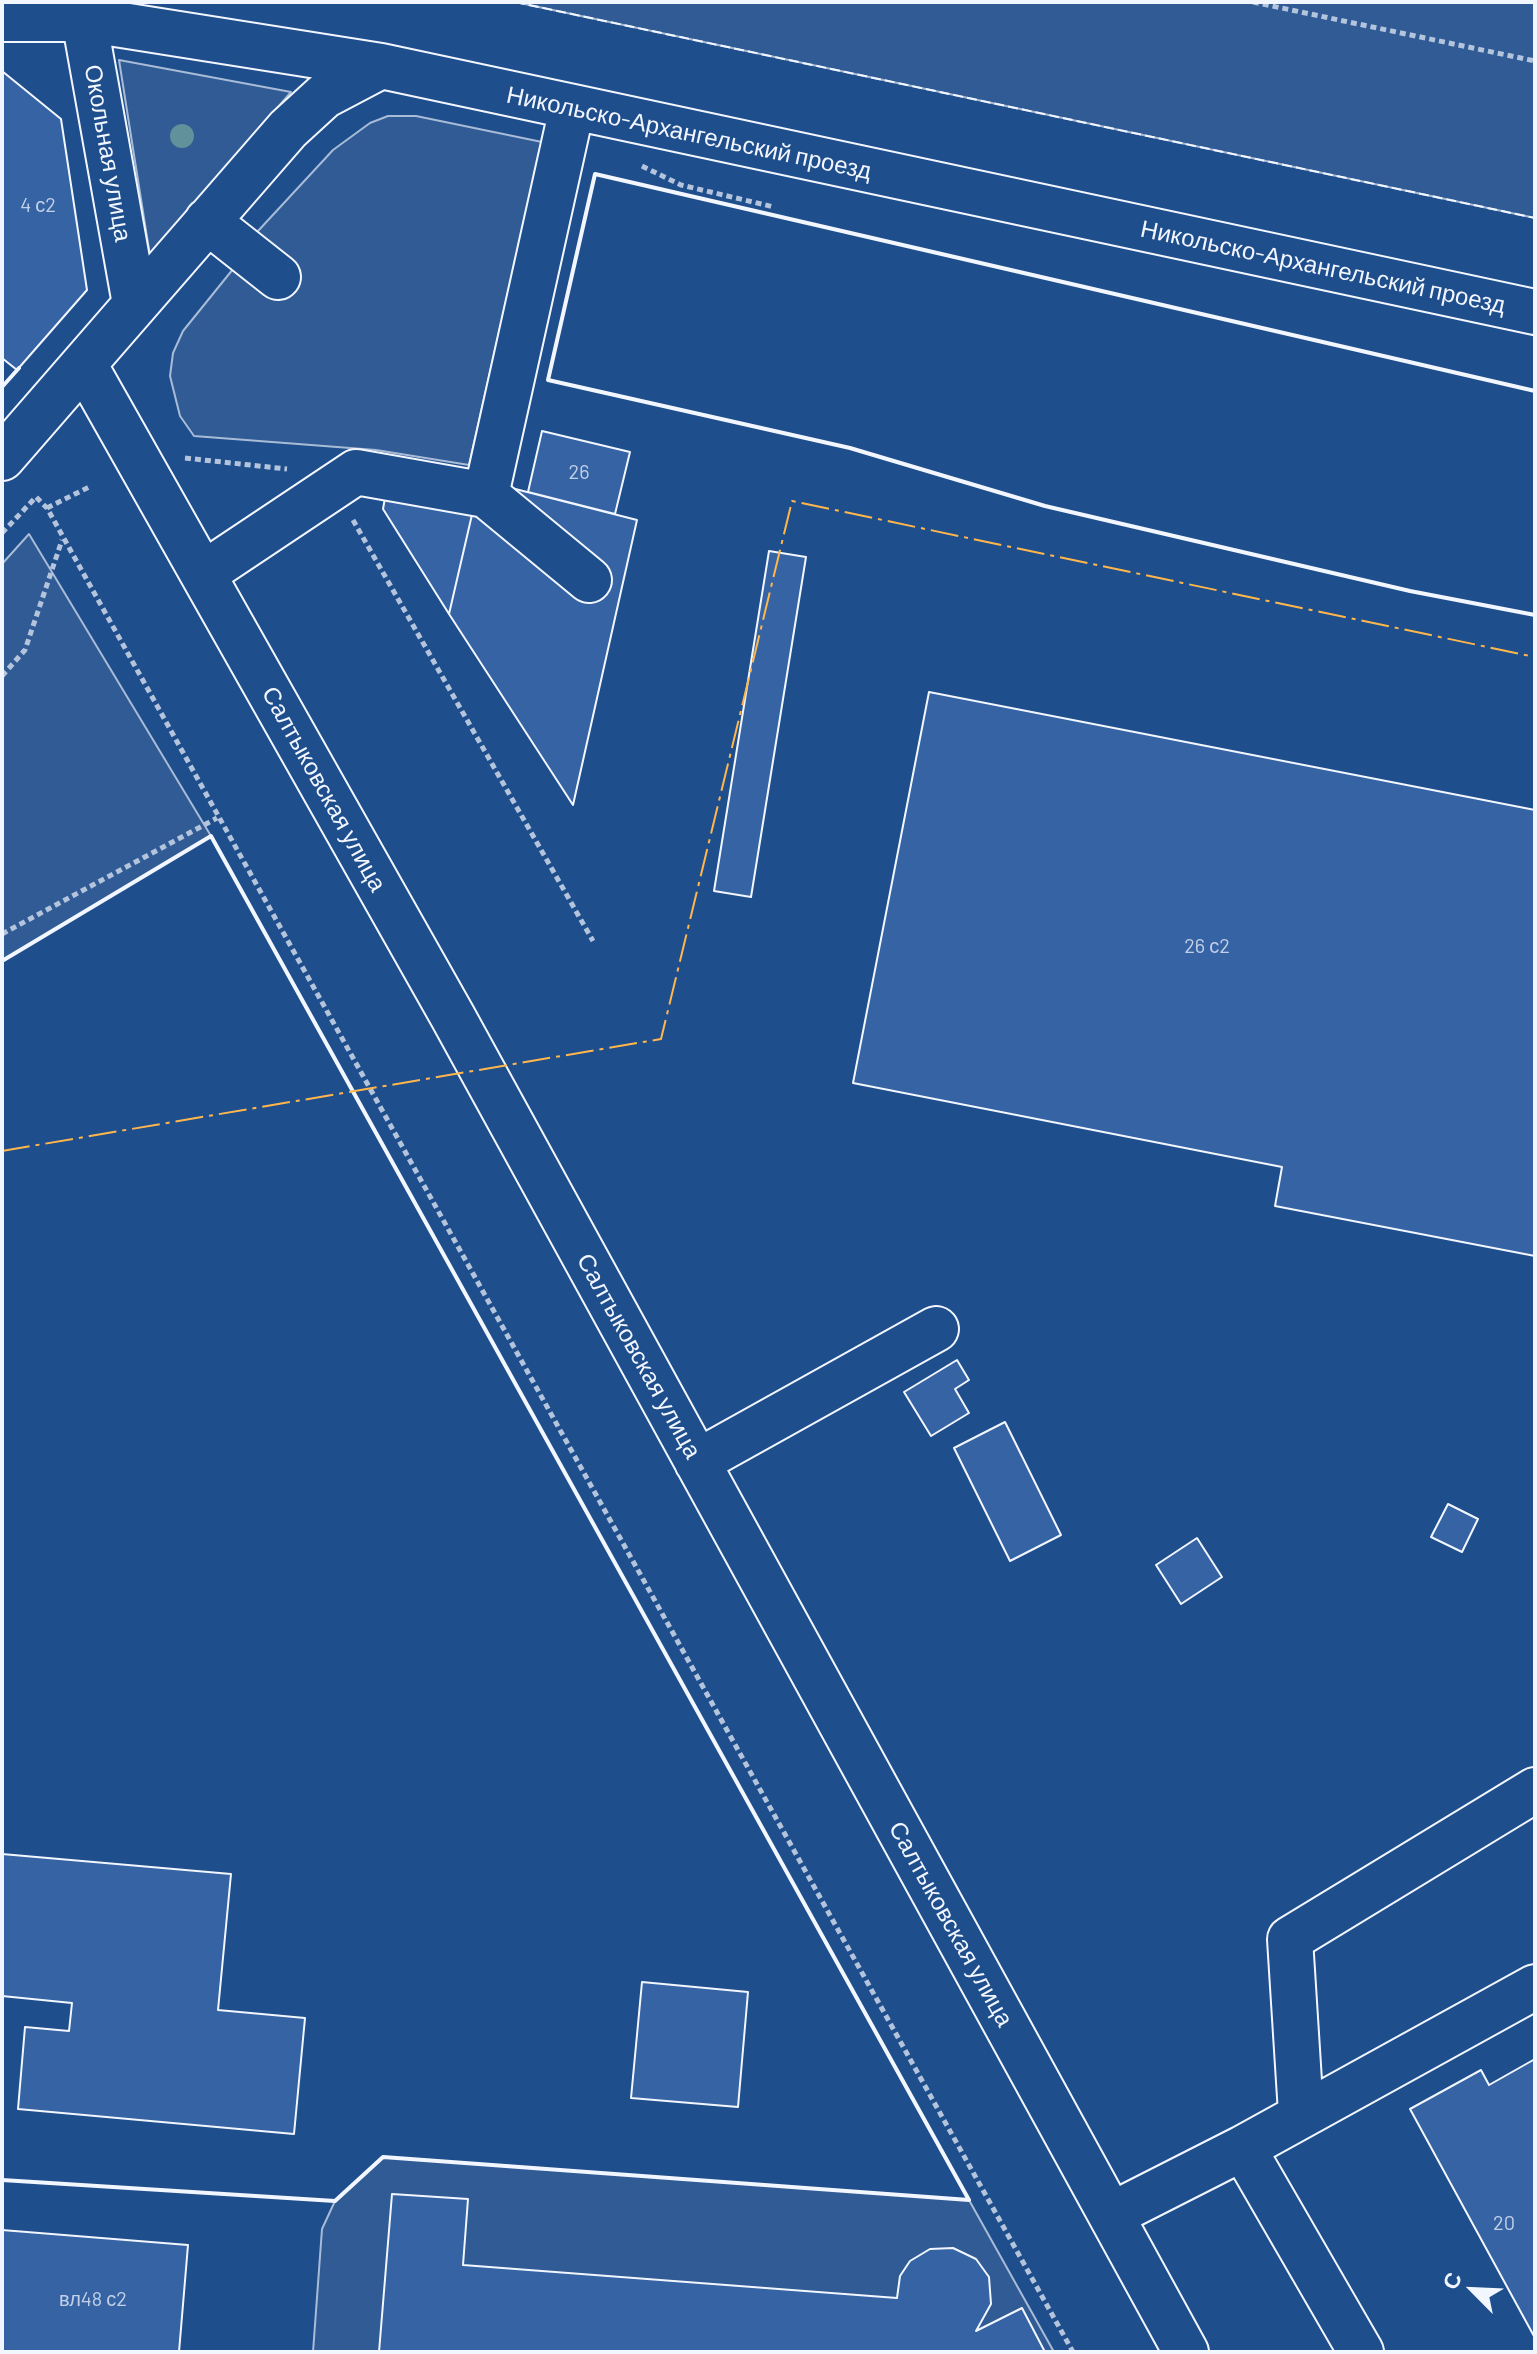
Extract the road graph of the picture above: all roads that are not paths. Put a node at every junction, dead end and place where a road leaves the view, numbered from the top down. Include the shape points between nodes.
1 (82, 10) edge
2 (2, 19) edge
3 (381, 66) junction
4 (572, 108) junction
5 (207, 221) junction
6 (278, 277) dead end
7 (135, 304) junction
8 (1535, 312) edge
9 (84, 364) junction
10 (2, 458) edge
11 (486, 495) junction
12 (203, 574) junction
13 (589, 580) dead end
14 (936, 1329) dead end
15 (697, 1462) junction
16 (1535, 1790) edge
17 (1535, 1987) edge
18 (1301, 2113) junction
19 (1243, 2148) junction
20 (1111, 2215) junction
21 (1186, 2352) edge
22 (1361, 2352) edge

1 - 2 street, Никольско-Архангельский проезд
1 - 3 street, Никольско-Архангельский проезд
1 - 7 street, Окольная улица
3 - 4 street, Никольско-Архангельский проезд
3 - 5 street via 324,96
4 - 8 street, Никольско-Архангельский проезд
4 - 11 street
5 - 6 street
5 - 7 street
7 - 9 street
9 - 10 street
9 - 12 street, Салтыковская улица
11 - 12 street via 356,472
11 - 13 street
12 - 15 street, Салтыковская улица
14 - 15 street
15 - 20 street, Салтыковская улица
16 - 18 street via 1290,1939
17 - 18 street
18 - 19 street
19 - 20 street
19 - 22 street
20 - 21 street, Салтыковская улица

